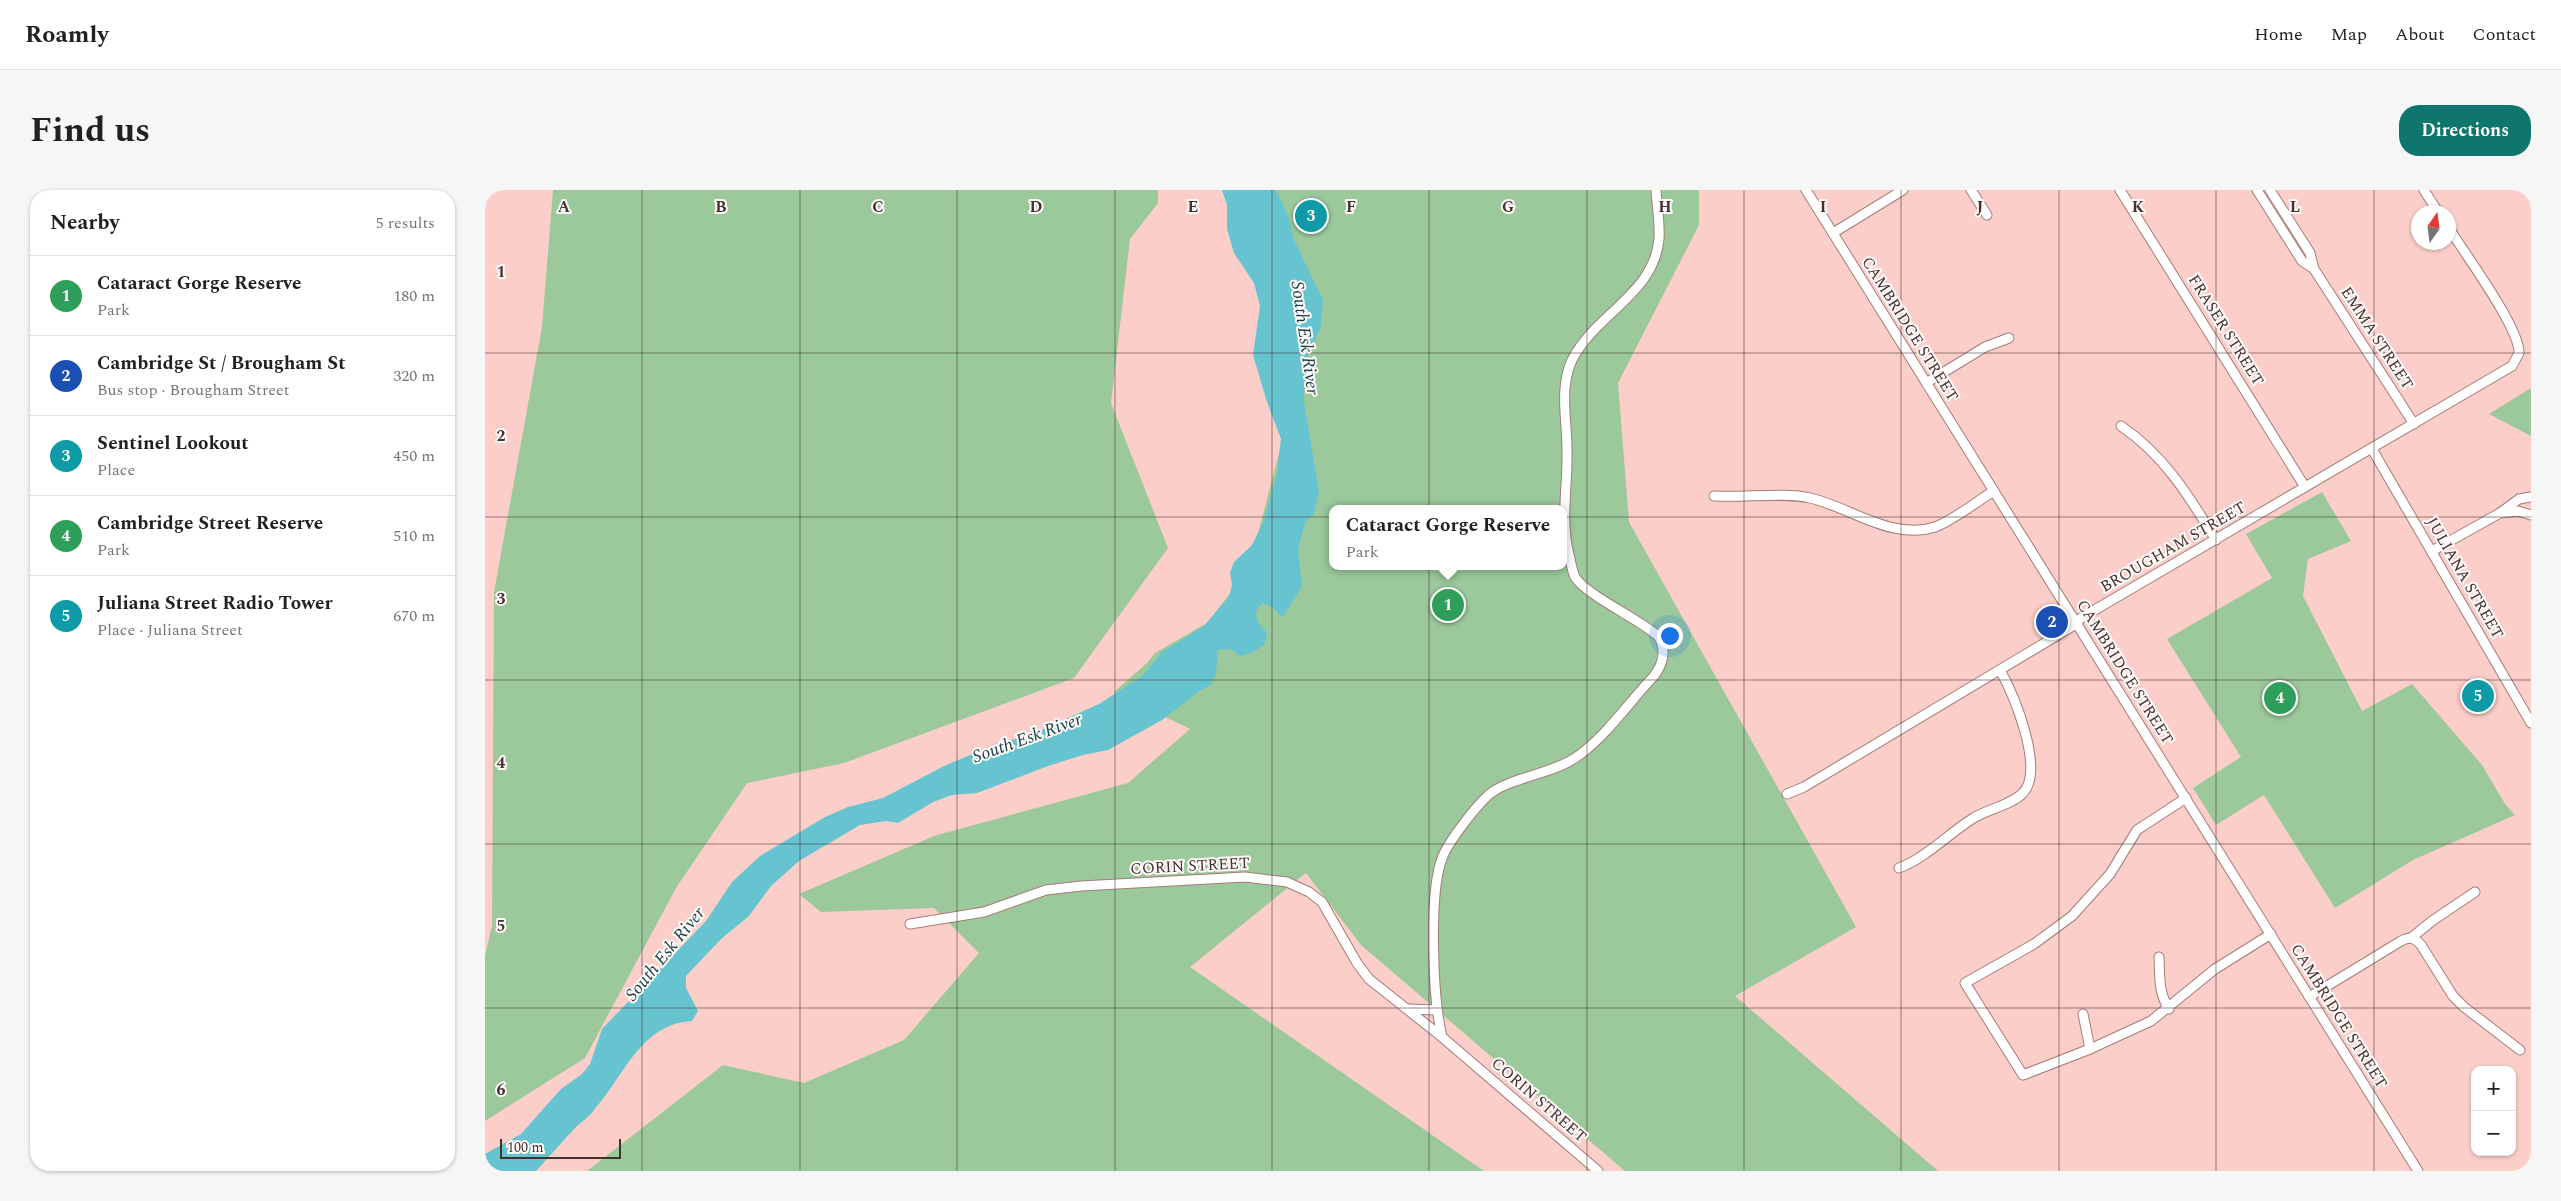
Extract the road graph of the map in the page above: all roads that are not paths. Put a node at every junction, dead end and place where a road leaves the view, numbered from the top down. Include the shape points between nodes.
1 (1656, 190) edge
2 (1806, 190) edge
3 (1903, 190) edge
4 (1971, 190) edge
5 (2120, 190) edge
6 (2257, 190) edge
7 (2271, 190) edge
8 (2424, 190) edge
9 (2434, 205) edge
10 (1987, 214) dead end
11 (1833, 233) junction
12 (2456, 239) edge
13 (2314, 269) junction
14 (2009, 338) dead end
15 (1926, 383) junction
16 (2414, 424) junction
17 (2121, 426) dead end
18 (2372, 449) junction
19 (2305, 487) junction
20 (1994, 491) junction
21 (1714, 496) dead end
22 (2531, 497) edge
23 (1563, 505) edge
24 (2500, 513) junction
25 (2531, 515) edge
26 (2216, 540) junction
27 (1567, 544) edge
28 (2432, 550) junction
29 (2077, 622) junction
30 (2000, 670) junction
31 (2531, 723) edge
32 (1787, 794) dead end
33 (2186, 798) junction
34 (1899, 868) dead end
35 (2475, 892) dead end
36 (910, 924) dead end
37 (2271, 934) junction
38 (2411, 938) junction
39 (2159, 957) dead end
40 (2309, 997) junction
41 (1407, 1009) junction
42 (2169, 1009) junction
43 (1437, 1010) junction
44 (2083, 1014) dead end
45 (1443, 1037) junction
46 (2090, 1049) junction
47 (2520, 1050) dead end
48 (1597, 1171) edge
49 (2418, 1171) edge

1 - 23 street via 1659,240 1651,267 1640,286 1596,327 1576,353 1568,370 1564,390 1567,450
2 - 11 street, CAMBRIDGE STREET
3 - 11 street
4 - 10 street
5 - 19 street, FRASER STREET
6 - 13 street, EMMA STREET via 2302,260
7 - 13 street, EMMA STREET via 2311,253
8 - 9 street
11 - 15 street, CAMBRIDGE STREET
12 - 16 street, BROUGHAM STREET via 2504,316 2519,354 2510,368
13 - 16 street, EMMA STREET
14 - 15 street via 1985,347
15 - 20 street, CAMBRIDGE STREET
16 - 18 street, BROUGHAM STREET
17 - 26 street via 2141,440 2177,478
18 - 19 street, BROUGHAM STREET
18 - 28 street, JULIANA STREET
19 - 26 street, BROUGHAM STREET
20 - 21 street via 1938,526 1909,529 1880,524 1811,498
20 - 29 street, CAMBRIDGE STREET
22 - 24 street via 2519,499
24 - 25 street via 2517,510
24 - 28 street
26 - 29 street, BROUGHAM STREET
27 - 43 street via 1575,576 1587,588 1658,636 1663,644 1661,664 1654,676 1583,752 1548,771 1491,794 1451,840 1438,875
28 - 31 street, JULIANA STREET
29 - 30 street, BROUGHAM STREET
29 - 33 street, CAMBRIDGE STREET
30 - 32 street, BROUGHAM STREET via 1804,787
30 - 34 street via 2021,719 2031,768 2027,787 2017,798 1974,817 1926,855
33 - 37 street, CAMBRIDGE STREET
33 - 46 street via 2137,830 2110,874 2072,916 2034,944 1965,983 2023,1075
35 - 38 street
36 - 41 street, CORIN STREET via 984,912 1047,890 1223,877 1287,882 1322,902 1369,979
37 - 40 street, CAMBRIDGE STREET
37 - 42 street via 2215,969
38 - 40 street via 2401,940
38 - 47 street via 2421,945 2453,996
39 - 42 street via 2160,986
40 - 49 street, CAMBRIDGE STREET
41 - 43 street
41 - 45 street, CORIN STREET
42 - 46 street
43 - 45 street
44 - 46 street
45 - 48 street, CORIN STREET

